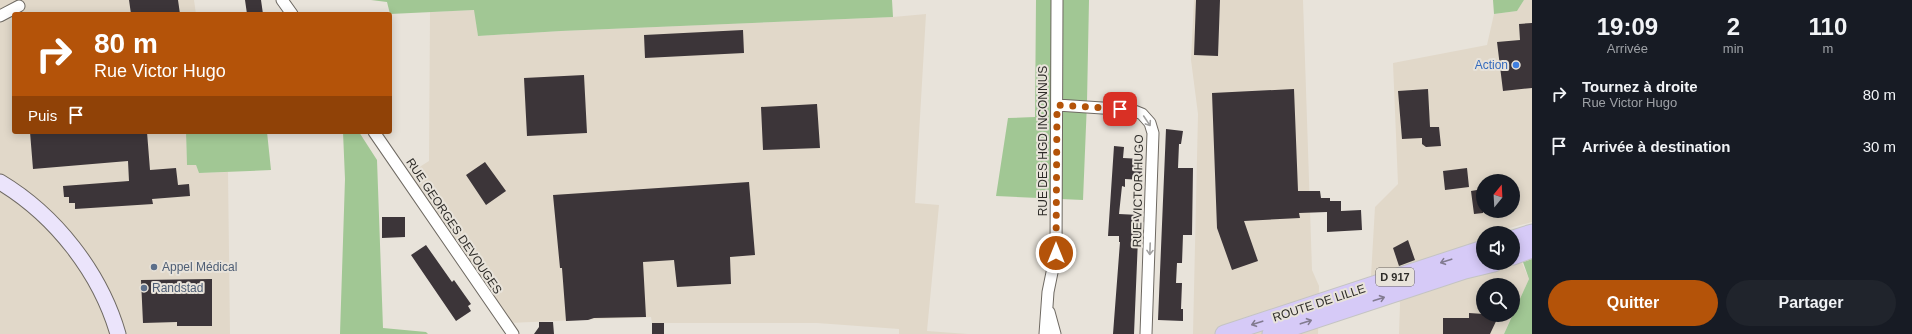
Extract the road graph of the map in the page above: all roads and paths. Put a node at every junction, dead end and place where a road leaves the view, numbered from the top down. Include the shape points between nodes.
1 (282, 0) edge
2 (1057, 0) edge
3 (19, 6) dead end
4 (291, 12) edge
5 (0, 16) edge
6 (1057, 105) junction
7 (375, 134) edge
8 (0, 182) edge
9 (1532, 233) edge
10 (1520, 237) edge
11 (1532, 249) edge
12 (1476, 251) edge
13 (1520, 253) edge
14 (1476, 267) edge
15 (1047, 306) junction
16 (118, 334) edge
17 (513, 334) edge
18 (1045, 334) edge
19 (1055, 334) edge
20 (1146, 334) edge
21 (1224, 334) edge
22 (1271, 334) edge

1 - 4 street
2 - 6 street, RUE DES HGD INCONNUS
3 - 5 street
6 - 15 street, RUE DES HGD INCONNUS via 1056,253
6 -> 20 street, RUE VICTOR HUGO via 1132,110 1142,114 1150,122 1154,164
7 - 17 street, RUE GEORGES DEVOUGES
8 - 16 street via 33,206 66,239 99,289
9 - 10 main road
11 - 13 main road
12 -> 21 main road, ROUTE DE LILLE / D 917
22 -> 14 main road, ROUTE DE LILLE / D 917
15 - 18 street, RUE DES HGD INCONNUS
15 - 19 street, RUE DES HGD INCONNUS

